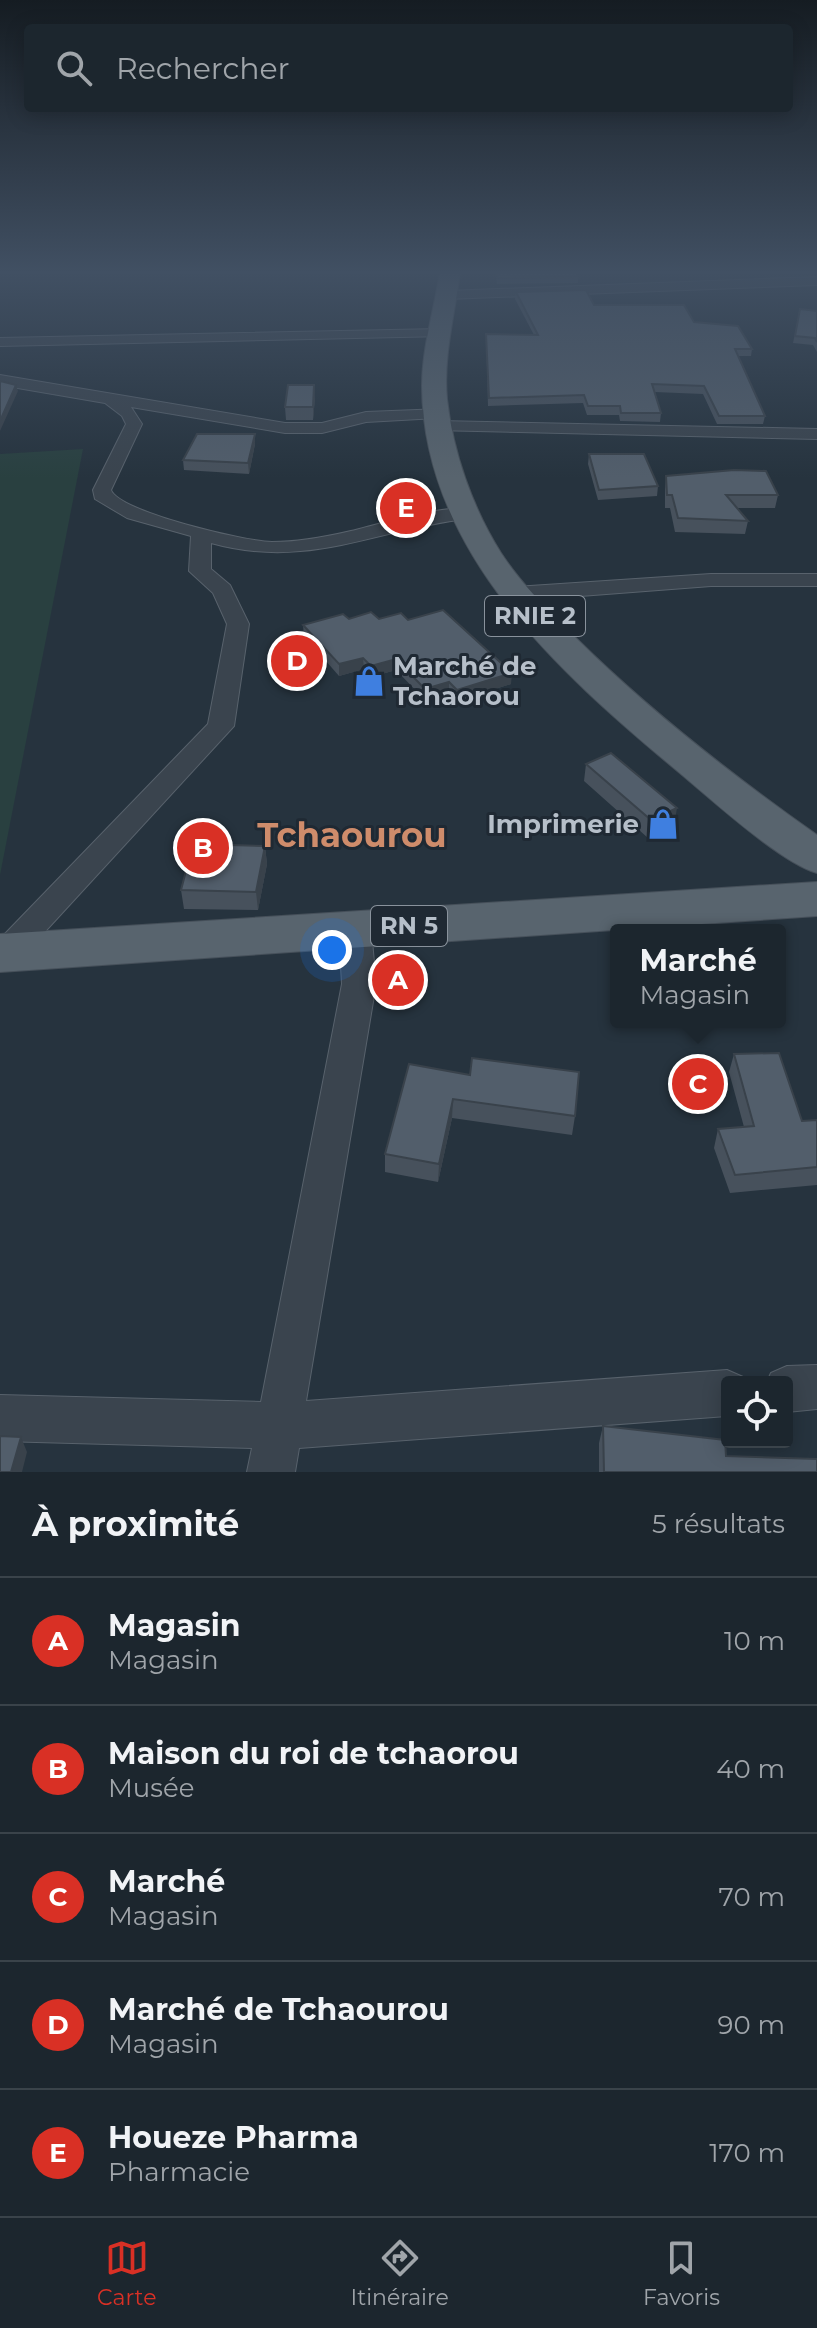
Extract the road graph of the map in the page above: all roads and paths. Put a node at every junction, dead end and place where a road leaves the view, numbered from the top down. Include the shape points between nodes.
1 (64, 341) edge
2 (440, 341) edge
3 (0, 342) edge
4 (0, 380) edge
5 (112, 401) junction
6 (438, 420) junction
7 (817, 434) edge
8 (466, 513) junction
9 (201, 533) junction
10 (817, 580) edge
11 (515, 594) junction
12 (817, 857) edge
13 (817, 899) edge
14 (355, 930) junction
15 (4, 953) edge
16 (817, 1387) edge
17 (793, 1389) edge
18 (721, 1393) edge
19 (0, 1418) edge
20 (282, 1426) junction
21 (271, 1472) edge

1 - 3 street
2 - 6 main road, RNIE 2 via 435,380
4 - 5 street
5 - 6 street via 305,429 366,417
5 - 9 street via 134,424 106,479 105,499 137,515
6 - 7 street
6 - 8 main road, RNIE 2
8 - 9 street via 297,547 243,545
8 - 11 main road, RNIE 2
9 - 15 street via 200,571 222,590 238,624 221,726
10 - 11 street via 696,581
11 - 12 main road, RNIE 2 via 623,704
13 - 14 main road, RN 5
14 - 15 main road, RN 5
14 - 20 street via 359,984
16 - 17 street
18 - 20 street
19 - 20 street
20 - 21 street

